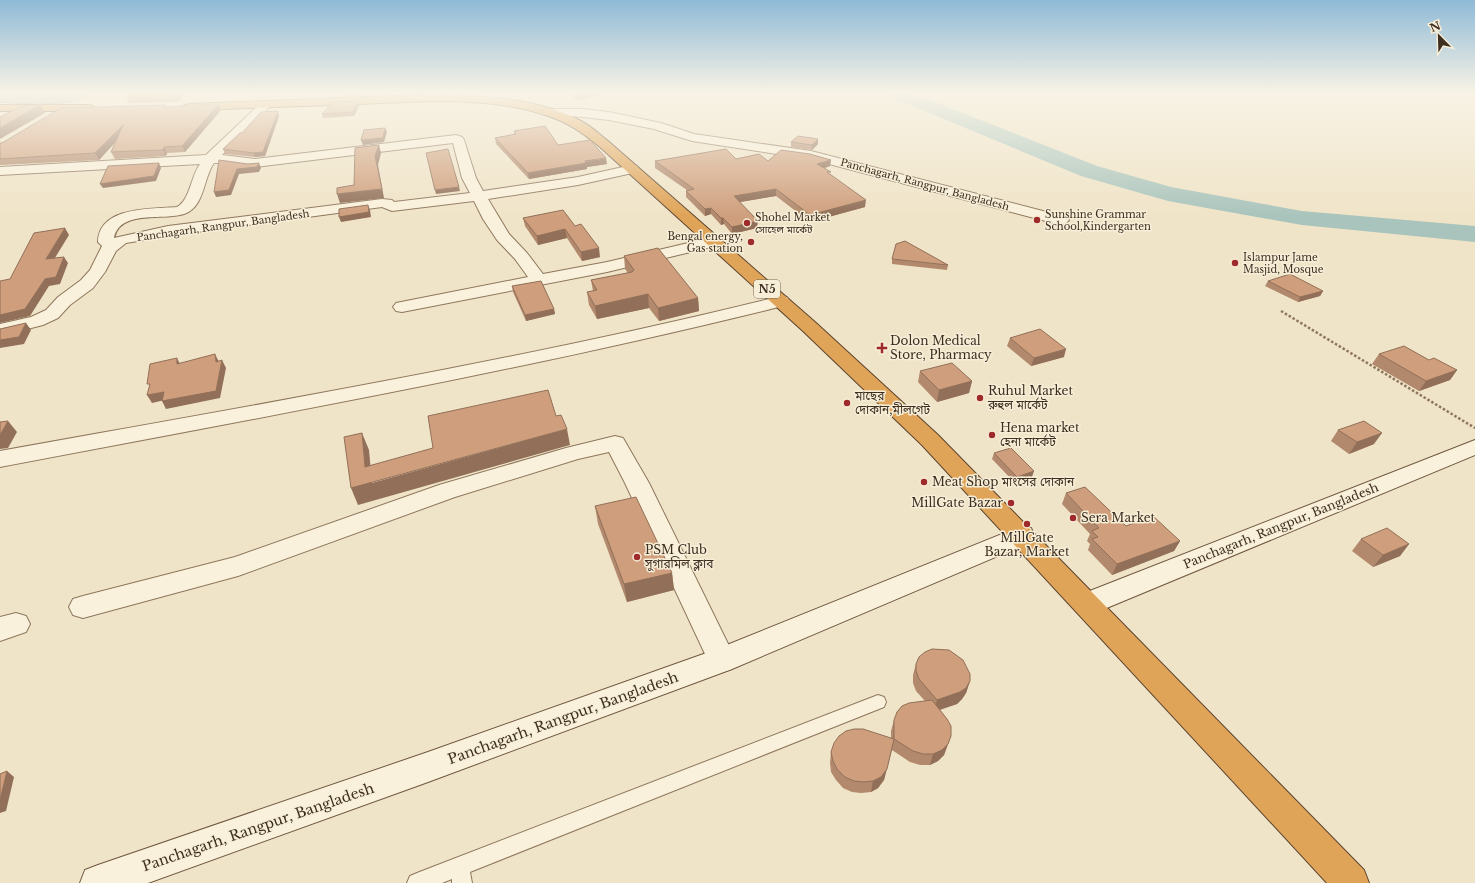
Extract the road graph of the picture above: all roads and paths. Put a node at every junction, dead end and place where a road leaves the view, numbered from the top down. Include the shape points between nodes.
1 (235, 134) edge
2 (592, 134) edge
3 (683, 134) edge
4 (210, 159) junction
5 (632, 169) junction
6 (0, 171) edge
7 (479, 196) junction
8 (1061, 220) dead end
9 (714, 242) junction
10 (113, 244) junction
11 (539, 280) junction
12 (781, 301) junction
13 (402, 307) dead end
14 (1281, 311) dead end
15 (0, 330) edge
16 (1475, 428) edge
17 (1475, 447) edge
18 (0, 459) edge
19 (1022, 535) junction
20 (1087, 604) junction
21 (83, 607) dead end
22 (722, 660) junction
23 (878, 702) dead end
24 (461, 874) edge
25 (98, 883) edge
26 (417, 883) edge
27 (1351, 883) edge

1 - 4 street
2 - 5 highway, N5
3 - 8 street, Panchagarh, Rangpur, Bangladesh via 812,155
4 - 6 street
4 - 7 street via 222,158 255,163 456,139 469,178
4 - 10 street via 187,208 120,219 110,228 106,239 106,242
5 - 7 street, Panchagarh, Rangpur, Bangladesh via 578,181
5 - 9 highway, N5
7 - 10 street, Panchagarh, Rangpur, Bangladesh via 392,207 382,203 168,231
7 - 11 street via 490,219
9 - 11 street
9 - 12 highway, N5
10 - 15 street via 97,272 52,314 37,322
11 - 13 street
12 - 18 street via 600,344
12 - 19 highway, N5 via 925,434
14 - 16 path
17 - 20 street, Panchagarh, Rangpur, Bangladesh
19 - 20 highway, N5
19 - 22 street, Panchagarh, Rangpur, Bangladesh
20 - 27 highway, N5
21 - 22 street via 238,566 447,491 574,452 615,443 637,483
22 - 25 street, Panchagarh, Rangpur, Bangladesh
23 - 24 lane
24 - 26 lane

